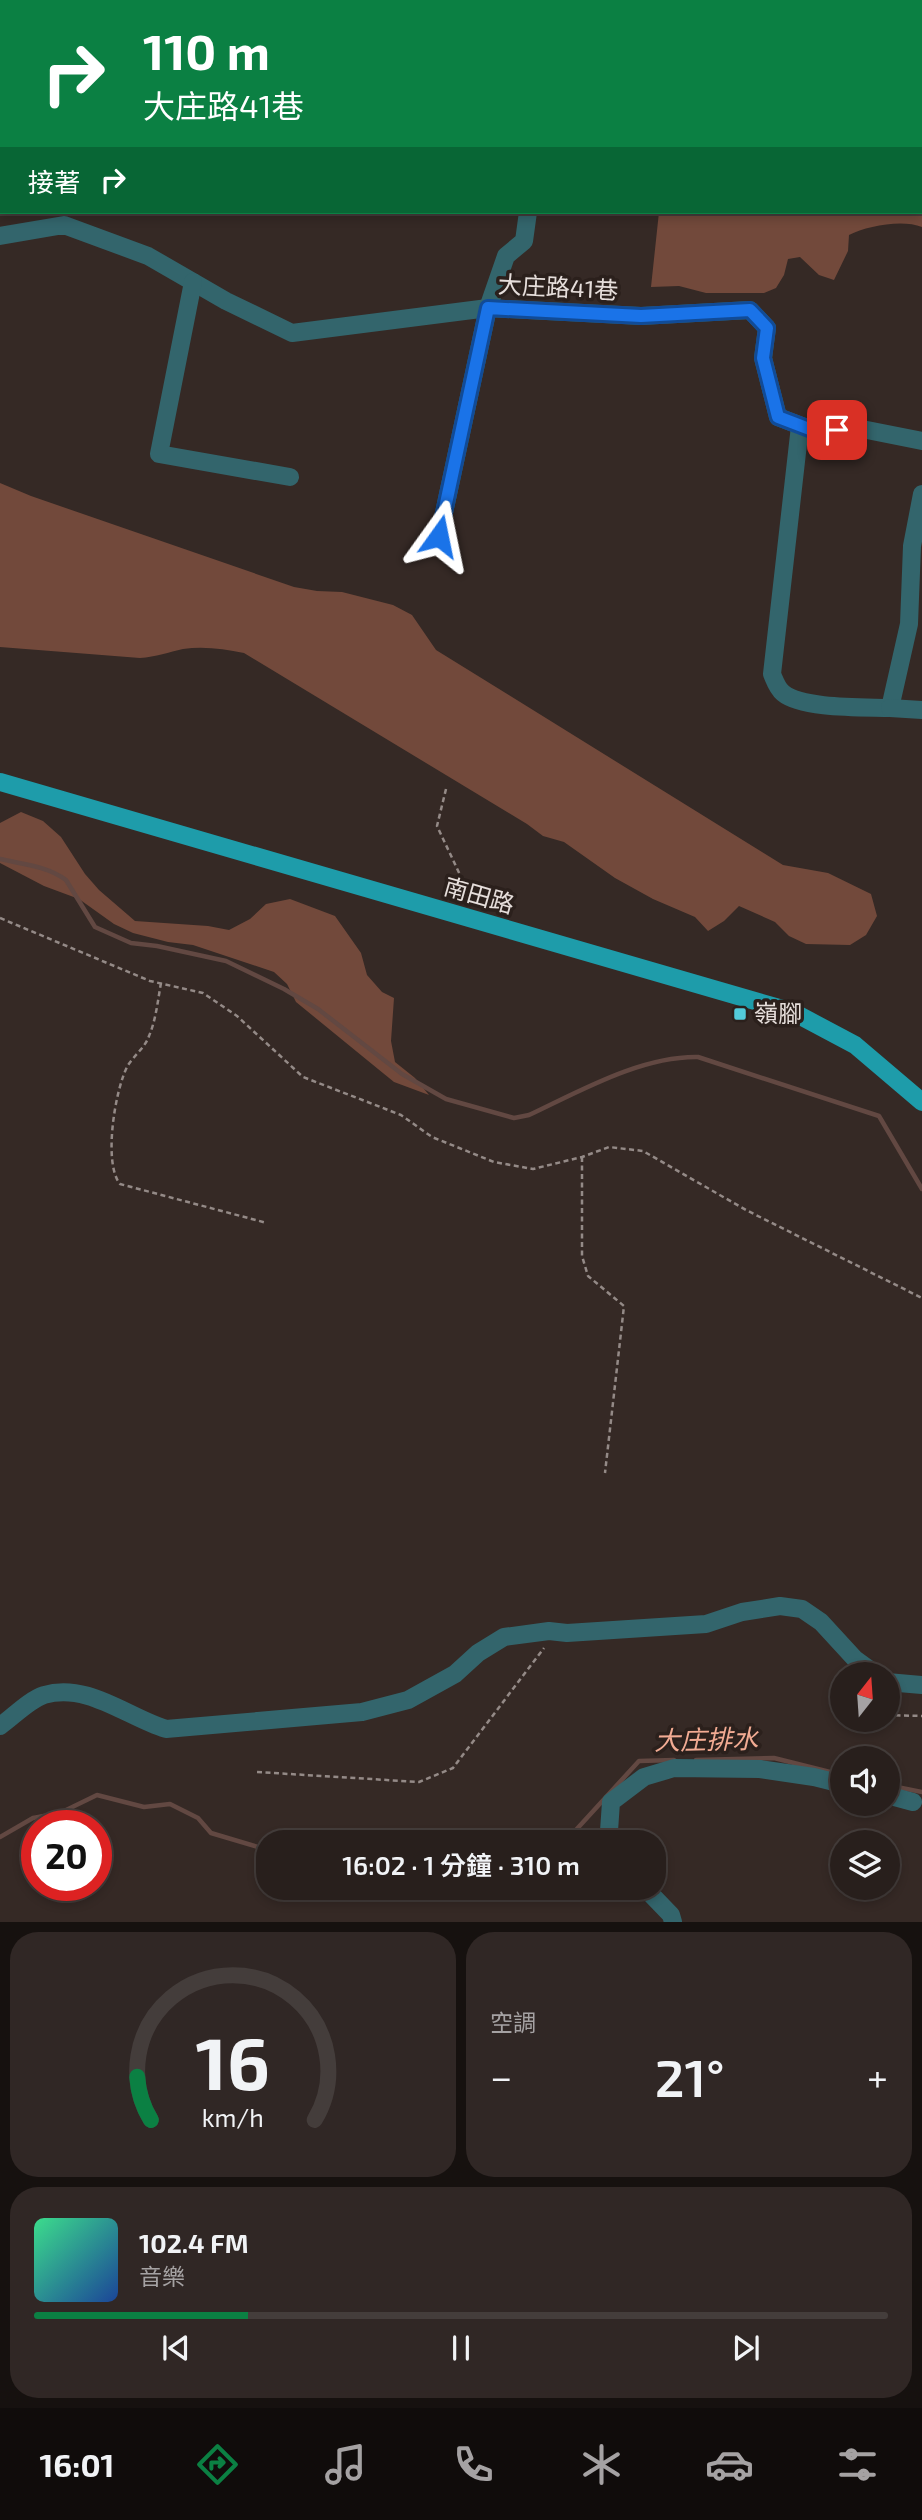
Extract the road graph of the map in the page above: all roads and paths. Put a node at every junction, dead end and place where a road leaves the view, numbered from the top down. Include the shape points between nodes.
1 (528, 214) edge
2 (0, 236) edge
3 (193, 282) junction
4 (488, 308) junction
5 (800, 426) junction
6 (922, 441) edge
7 (290, 477) dead end
8 (922, 494) edge
9 (439, 536) dead end
10 (890, 708) junction
11 (922, 710) edge
12 (0, 782) edge
13 (446, 789) dead end
14 (0, 918) edge
15 (471, 919) junction
16 (161, 983) junction
17 (922, 1101) edge
18 (582, 1157) junction
19 (267, 1223) dead end
20 (922, 1298) edge
21 (605, 1473) dead end
22 (567, 1633) junction
23 (859, 1662) edge
24 (900, 1683) edge
25 (922, 1685) edge
26 (900, 1715) edge
27 (922, 1716) edge
28 (0, 1726) edge
29 (257, 1772) dead end
30 (830, 1781) edge
31 (900, 1798) edge
32 (913, 1802) dead end
33 (609, 1830) edge
34 (657, 1900) edge
35 (673, 1922) edge

1 - 4 lane via 524,241 506,256
2 - 3 lane, 大庄路41巷 via 64,225 148,256
3 - 4 lane, 大庄路41巷 via 292,333
3 - 7 lane via 159,454
4 - 5 lane, 大庄路41巷 via 641,316 750,310 767,328 763,358 778,417
4 - 9 lane
5 - 6 lane via 862,429
5 - 10 lane via 772,674 775,684 803,703
8 - 10 lane via 912,546 909,624
10 - 11 lane
12 - 15 main road, 南田路
13 - 15 path via 437,826 462,879
14 - 16 path
15 - 17 main road, 南田路 via 793,1012 855,1045
16 - 18 path via 203,993 237,1016 303,1077 401,1115 432,1137 494,1162 533,1169
16 - 19 path via 149,1037 126,1069 116,1105 114,1177 120,1184
18 - 20 path via 609,1147 643,1151 746,1210
18 - 21 path via 582,1256 588,1276 624,1306
22 - 23 lane via 706,1623 780,1606 802,1609 821,1622
22 - 28 lane via 504,1637 455,1674 408,1700 362,1712 166,1729 95,1697 67,1691 42,1696
22 - 29 path via 541,1651 453,1768 419,1782
24 - 25 lane
26 - 27 path
30 - 33 lane via 760,1769 674,1768 644,1777 611,1802
31 - 32 lane
34 - 35 lane

